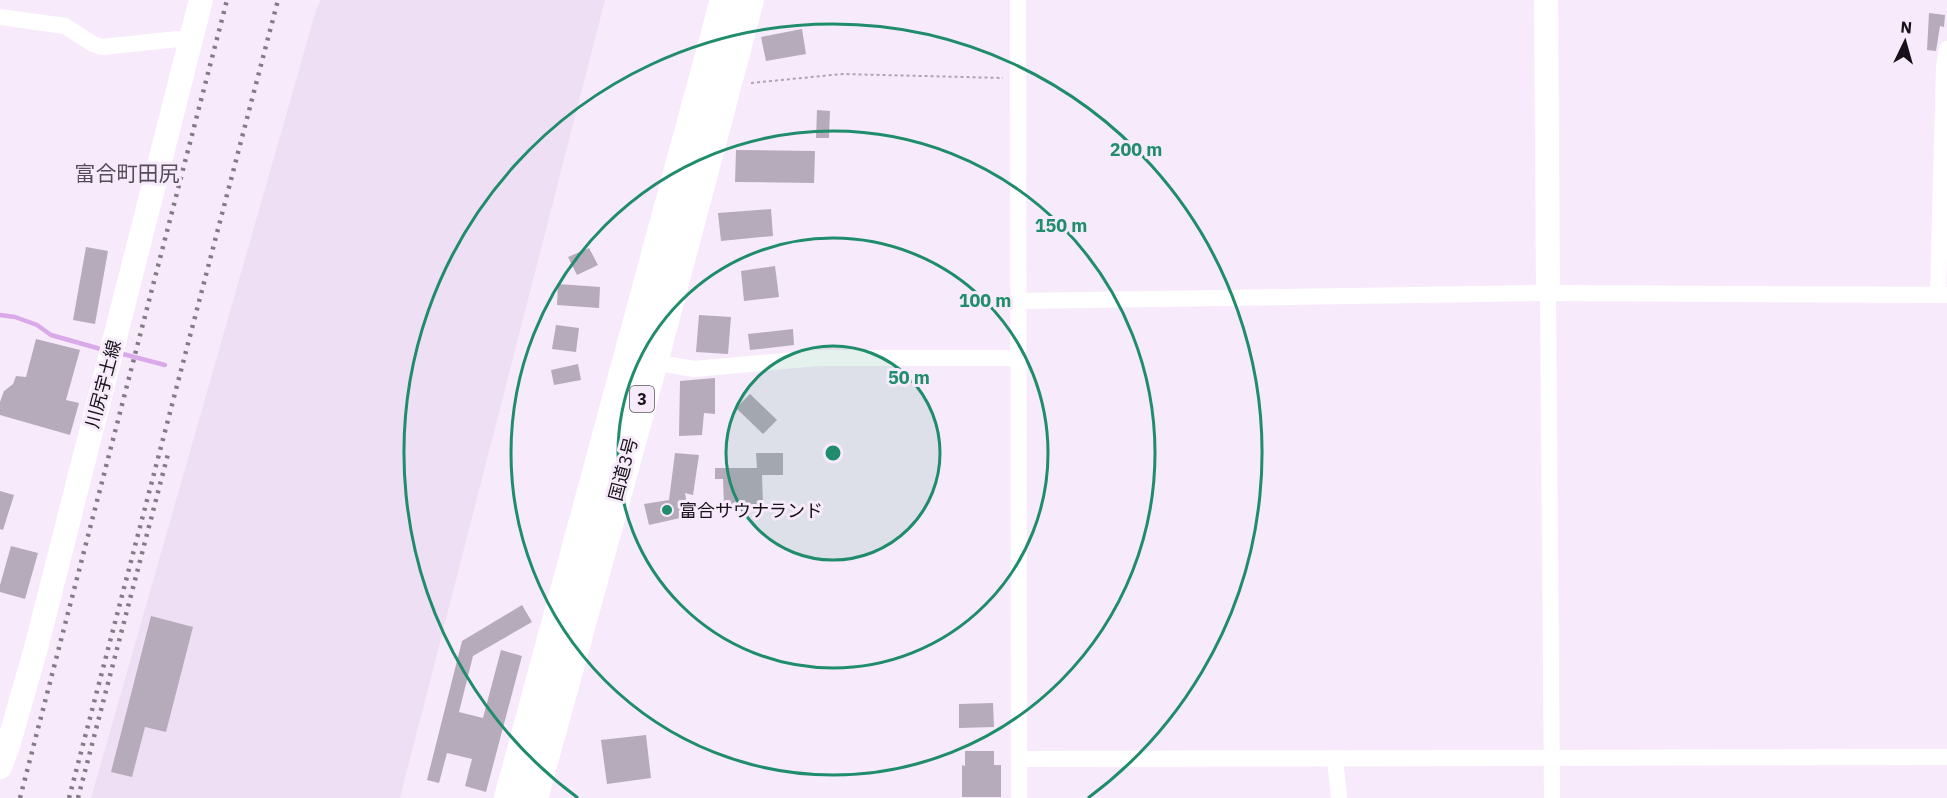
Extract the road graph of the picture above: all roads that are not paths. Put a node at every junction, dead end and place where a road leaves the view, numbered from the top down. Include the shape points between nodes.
1 (201, 0) edge
2 (725, 0) edge
3 (749, 0) edge
4 (1018, 0) edge
5 (1546, 0) edge
6 (0, 17) edge
7 (190, 42) junction
8 (1947, 49) edge
9 (1548, 293) junction
10 (1943, 295) edge
11 (1017, 301) junction
12 (1018, 358) junction
13 (641, 359) junction
14 (1947, 757) edge
15 (1335, 758) junction
16 (1551, 758) junction
17 (1019, 759) junction
18 (0, 767) edge
19 (509, 798) edge
20 (532, 798) edge
21 (1019, 798) edge
22 (1339, 798) edge
23 (1552, 798) edge

1 - 7 main road, 川尻宇土線
2 - 13 highway, 国道3号 / 3
3 - 13 highway, 国道3号 / 3 via 727,85
4 - 11 street
5 - 9 main road
6 - 7 street via 64,26 102,47 177,39
7 - 18 main road, 川尻宇土線 via 36,648
8 - 10 street
9 - 10 street
9 - 11 street
9 - 16 street
11 - 12 street
12 - 13 street via 819,358 694,369
12 - 17 street
13 - 19 highway, 国道3号 / 3
13 - 20 highway, 国道3号 / 3
14 - 16 street
15 - 16 street
15 - 17 street
15 - 22 street
16 - 23 street
17 - 21 street

